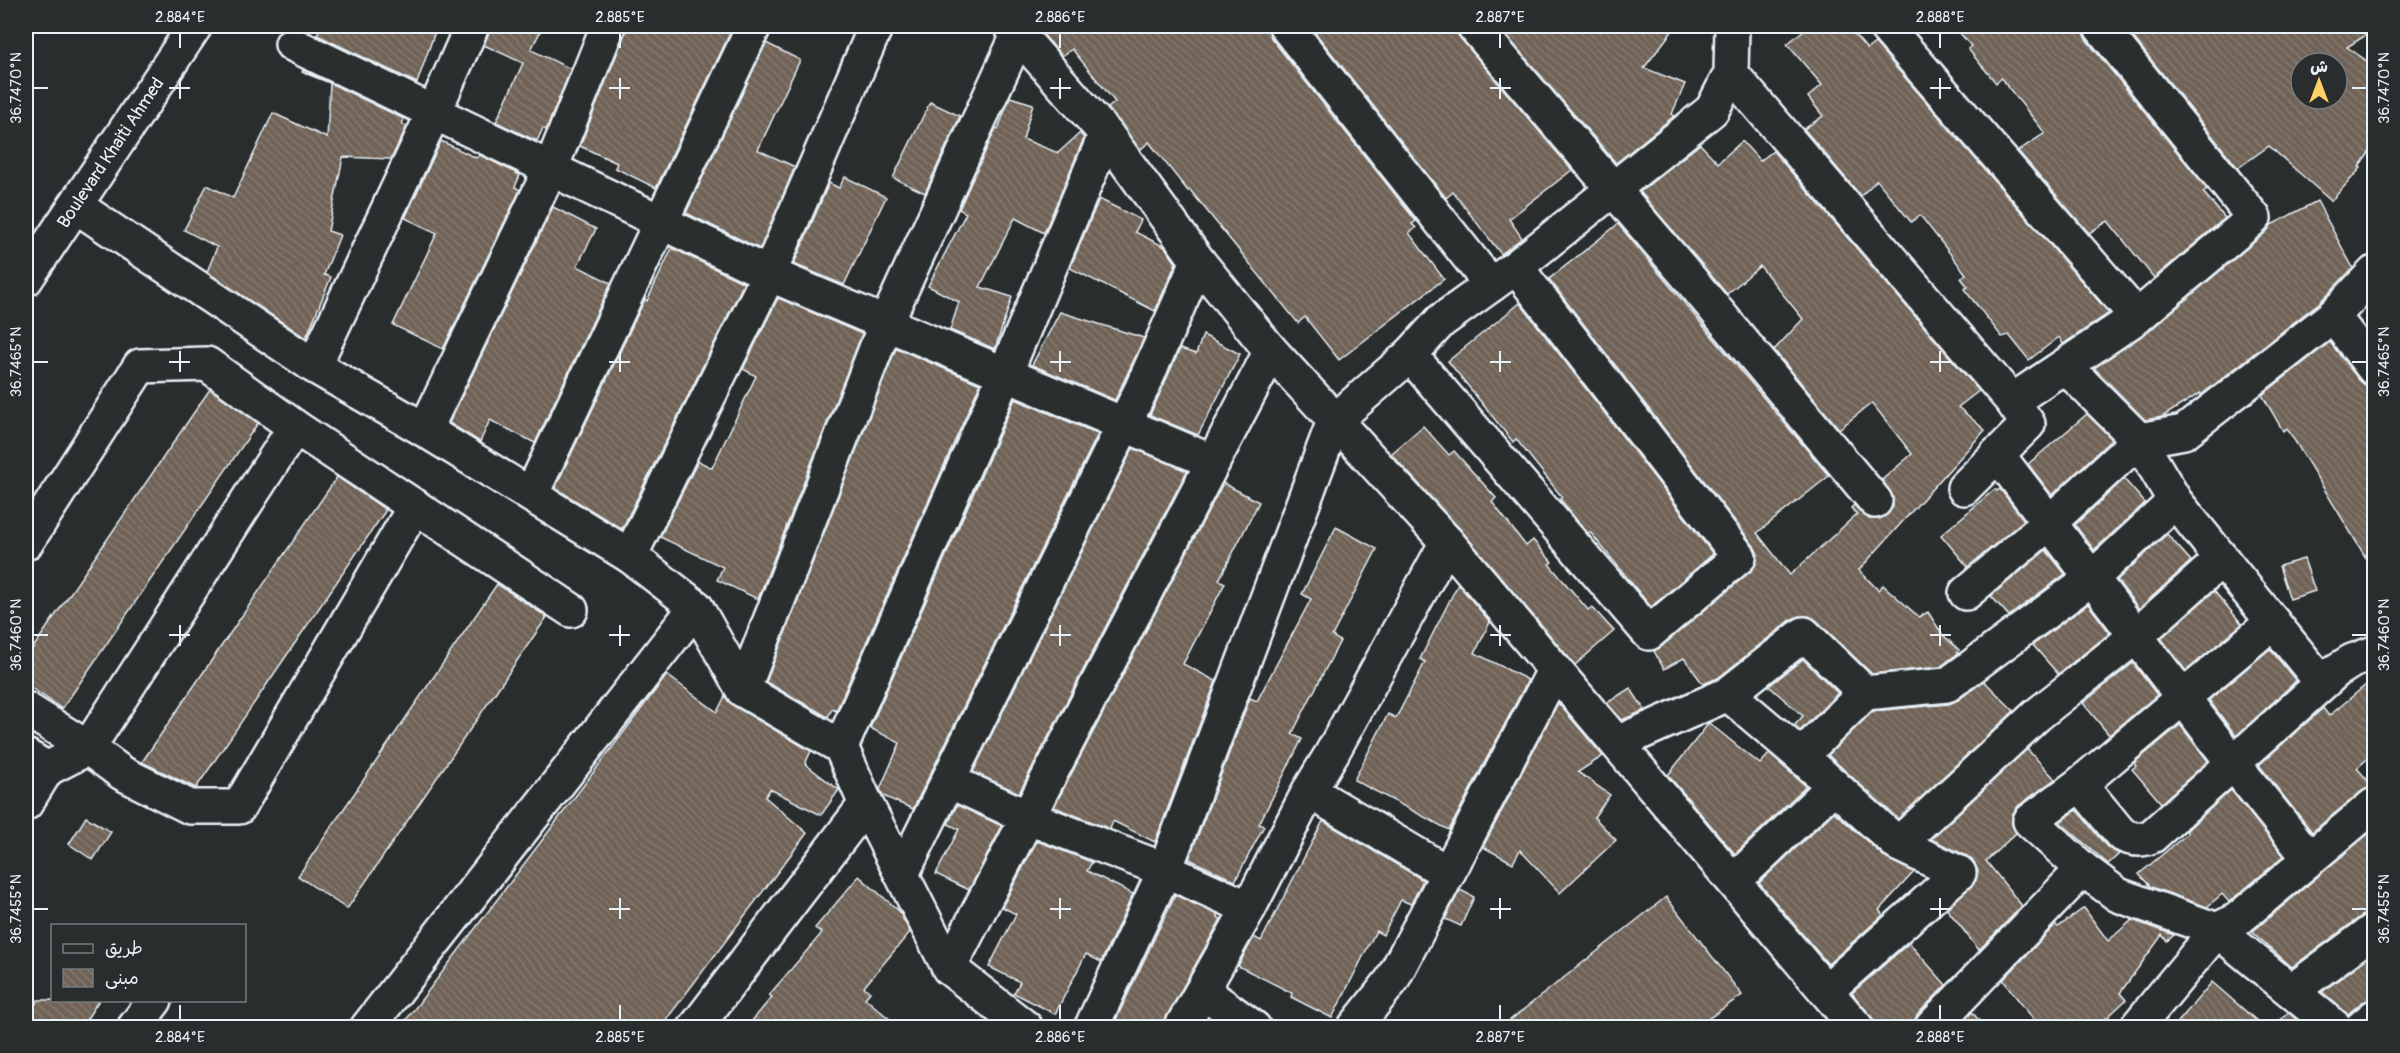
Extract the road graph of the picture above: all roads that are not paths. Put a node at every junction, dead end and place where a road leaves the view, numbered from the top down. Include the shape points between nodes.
1 (195, 26) edge
2 (472, 26) edge
3 (608, 26) edge
4 (754, 26) edge
5 (876, 26) edge
6 (1286, 26) edge
7 (1474, 26) edge
8 (1732, 26) edge
9 (1885, 26) edge
10 (2100, 26) edge
11 (1017, 28) edge
12 (292, 44) dead end
13 (1731, 73) junction
14 (434, 112) junction
15 (1106, 134) junction
16 (551, 168) junction
17 (1613, 188) junction
18 (76, 206) junction
19 (661, 222) junction
20 (1198, 261) junction
21 (2374, 273) edge
22 (770, 274) junction
23 (1503, 276) junction
24 (26, 279) edge
25 (2333, 316) junction
26 (2137, 317) junction
27 (886, 323) junction
28 (1271, 351) junction
29 (1410, 355) junction
30 (314, 366) junction
31 (2066, 367) junction
32 (2374, 369) edge
33 (1005, 374) junction
34 (2020, 413) junction
35 (1334, 421) junction
36 (1124, 424) junction
37 (295, 427) junction
38 (425, 430) junction
39 (2139, 441) junction
40 (1997, 454) junction
41 (1213, 462) junction
42 (1964, 488) dead end
43 (531, 495) junction
44 (1875, 501) dead end
45 (2175, 501) junction
46 (415, 506) junction
47 (2049, 523) junction
48 (1447, 542) junction
49 (26, 543) edge
50 (630, 556) junction
51 (2222, 559) junction
52 (2091, 578) junction
53 (1966, 593) dead end
54 (696, 607) junction
55 (571, 610) dead end
56 (2273, 622) junction
57 (2136, 636) junction
58 (2374, 653) edge
59 (1554, 671) junction
60 (2322, 683) junction
61 (744, 690) junction
62 (1865, 693) junction
63 (1728, 694) junction
64 (2183, 698) junction
65 (26, 709) edge
66 (1617, 743) junction
67 (841, 747) junction
68 (88, 748) junction
69 (1801, 756) junction
70 (36, 762) edge
71 (2233, 763) junction
72 (949, 781) junction
73 (2080, 784) junction
74 (1834, 786) junction
75 (1309, 791) junction
76 (26, 803) edge
77 (866, 804) junction
78 (2374, 805) edge
79 (1028, 817) junction
80 (1898, 844) junction
81 (2310, 859) junction
82 (2083, 869) junction
83 (1165, 870) junction
84 (1448, 873) junction
85 (902, 874) junction
86 (1734, 881) junction
87 (1249, 908) junction
88 (2217, 930) junction
89 (2374, 930) edge
90 (949, 968) junction
91 (2293, 990) junction
92 (1203, 991) junction
93 (1826, 991) junction
94 (153, 1002) edge
95 (2374, 1017) edge
96 (134, 1028) edge
97 (367, 1028) edge
98 (695, 1028) edge
99 (1026, 1028) edge
100 (1091, 1028) edge
101 (1181, 1028) edge
102 (1254, 1028) edge
103 (1354, 1028) edge
104 (1857, 1028) edge
105 (1931, 1028) edge
106 (2136, 1028) edge
107 (2336, 1028) edge
108 (2361, 1028) edge

1 - 18 main road, Boulevard Khaiti Ahmed
2 - 14 main road
3 - 16 main road
4 - 19 main road
5 - 22 main road
6 - 23 main road
7 - 17 main road
8 - 13 main road
9 - 26 main road
10 - 26 main road via 2253,218
11 - 15 main road
11 - 27 main road
12 - 14 main road
13 - 17 main road via 1712,110
13 - 34 main road
14 - 16 main road
14 - 30 main road
15 - 20 main road
15 - 33 main road
16 - 19 main road
16 - 38 main road
17 - 23 main road
17 - 44 main road
18 - 24 main road, Boulevard Khaiti Ahmed
18 - 30 main road
19 - 22 main road
19 - 43 main road
20 - 28 main road
20 - 36 main road
21 - 25 main road
22 - 27 main road
22 - 50 main road
23 - 29 main road via 1441,321
23 - 29 main road via 1739,557 1730,565 1649,633
25 - 32 main road
25 - 39 main road via 2184,432
26 - 31 main road
27 - 33 main road
27 - 61 main road
28 - 35 main road
28 - 41 main road
29 - 35 main road
30 - 38 main road
31 - 34 main road
31 - 39 main road
33 - 36 main road
33 - 67 main road
34 - 40 main road
35 - 48 main road
35 - 83 main road
36 - 41 main road
36 - 72 main road
37 - 46 main road
37 - 49 main road via 207,364 140,366
37 - 68 main road
38 - 43 main road
39 - 45 main road
39 - 47 main road
40 - 42 main road
40 - 47 main road
41 - 79 main road
43 - 50 main road
45 - 51 main road
45 - 52 main road
46 - 55 main road
46 - 68 main road via 239,807 190,807 122,773
47 - 52 main road
47 - 53 main road
48 - 59 main road
48 - 75 main road
50 - 54 main road
51 - 56 main road
51 - 57 main road
52 - 57 main road
52 - 62 main road via 1947,685
54 - 61 main road
54 - 97 main road
56 - 60 main road
56 - 64 main road
57 - 64 main road
57 - 80 main road via 2037,715
58 - 60 main road via 2352,661
59 - 66 main road
59 - 84 main road
60 - 71 main road
61 - 67 main road
62 - 63 main road via 1804,634
62 - 69 main road
63 - 66 main road
63 - 69 main road
64 - 71 main road
64 - 73 main road
65 - 68 main road
66 - 86 main road
67 - 77 main road
68 - 70 main road
69 - 74 main road
70 - 76 main road
71 - 73 main road via 2145,839 2121,834
71 - 81 main road
72 - 79 main road
72 - 85 main road
73 - 82 main road via 2030,821
74 - 80 main road
74 - 86 main road
75 - 84 main road
75 - 87 main road
77 - 85 main road
77 - 98 main road
78 - 81 main road
79 - 83 main road
79 - 90 main road
80 - 93 main road via 1959,873
81 - 88 main road via 2238,919
82 - 88 main road via 2118,895
82 - 105 main road
83 - 87 main road
83 - 100 main road
84 - 103 main road via 1392,980
85 - 90 main road
86 - 93 main road
87 - 92 main road
88 - 91 main road
88 - 106 main road
89 - 91 main road
90 - 99 main road
91 - 107 main road
92 - 101 main road
92 - 102 main road
93 - 104 main road
94 - 96 main road
95 - 108 main road

